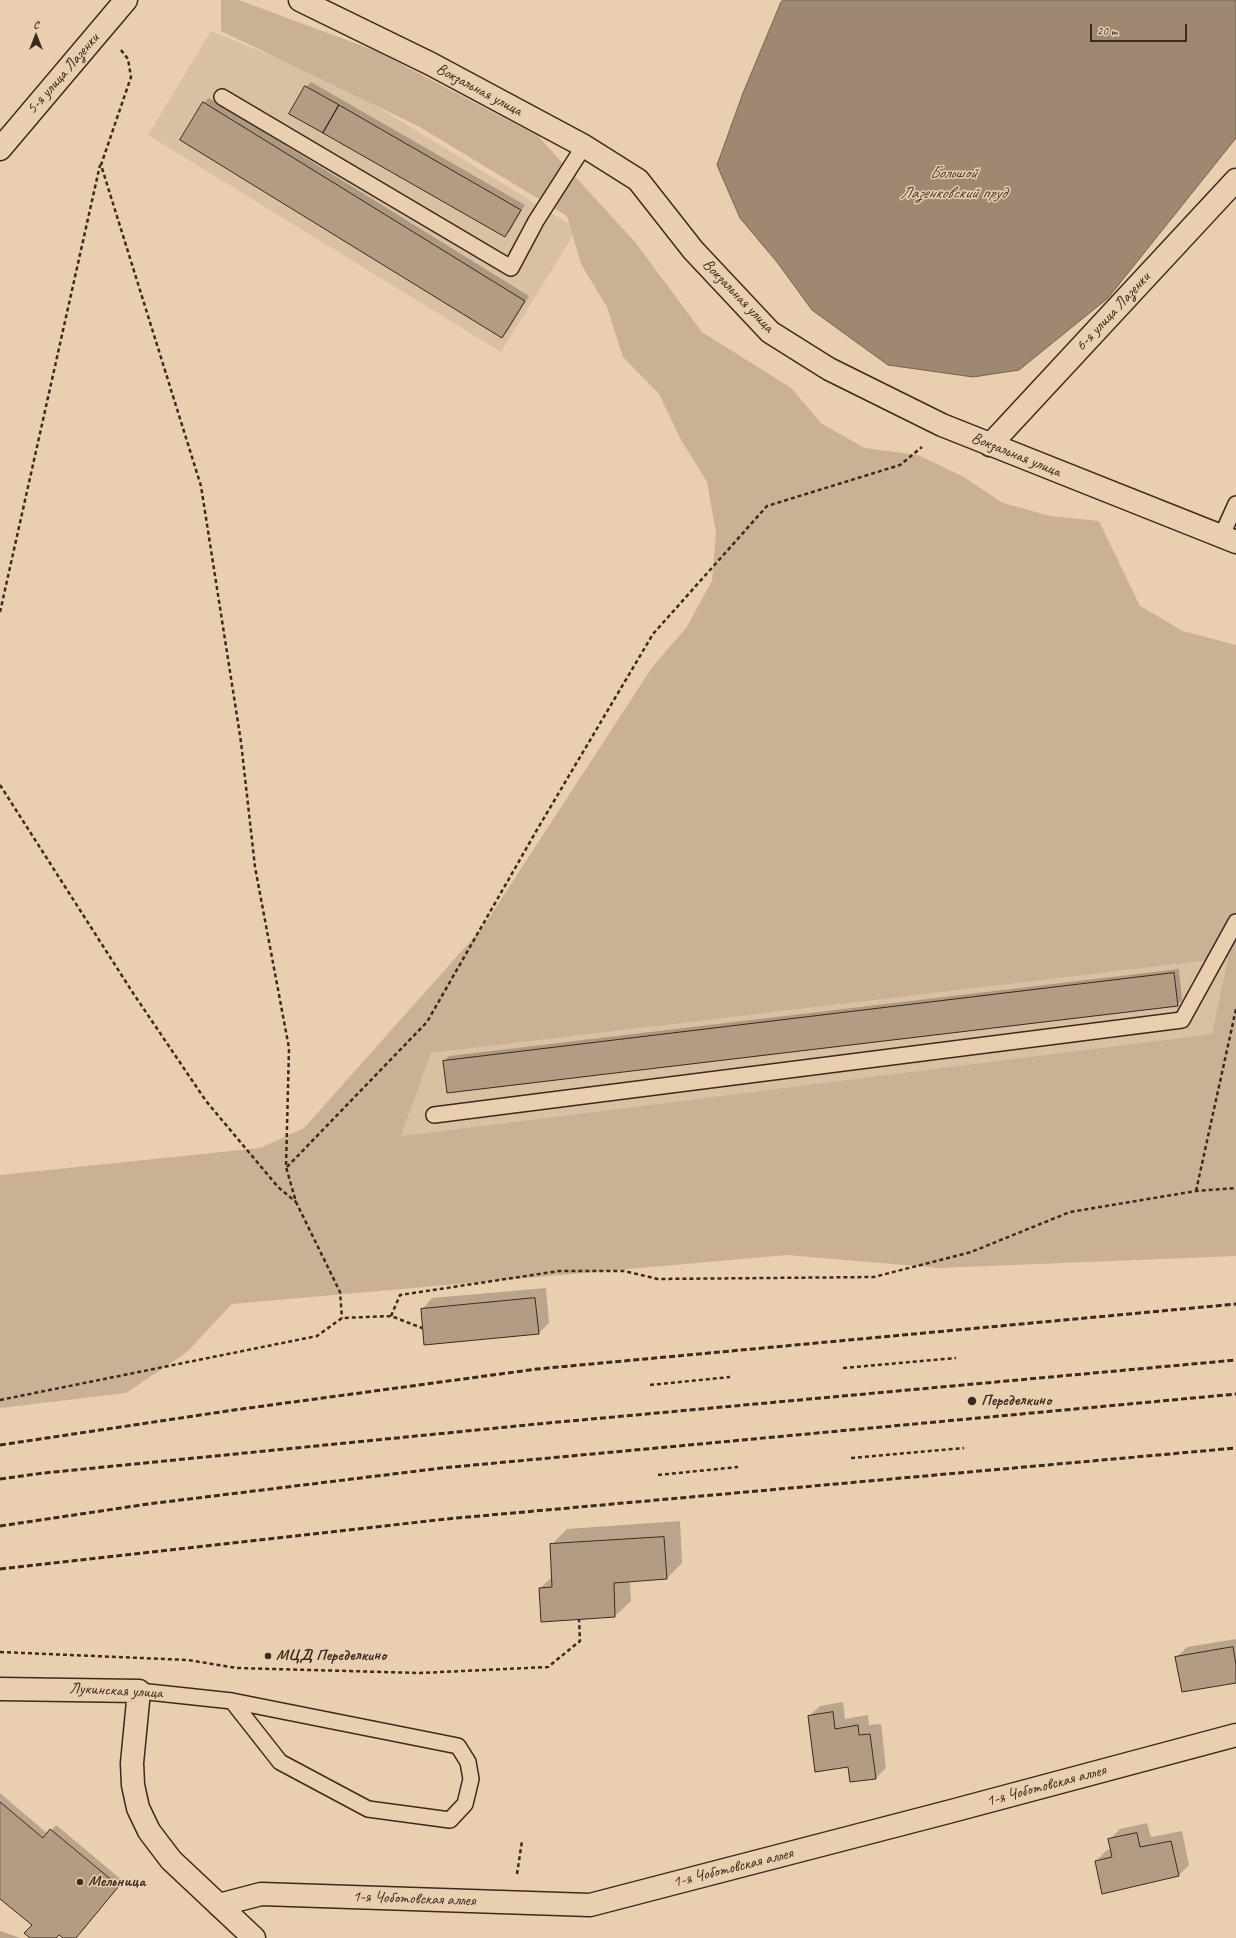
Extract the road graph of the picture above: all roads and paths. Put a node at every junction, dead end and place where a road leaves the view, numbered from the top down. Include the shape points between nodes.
1 (126, 0) edge
2 (300, 0) edge
3 (117, 44) dead end
4 (222, 97) dead end
5 (584, 146) junction
6 (0, 148) edge
7 (101, 165) junction
8 (1236, 180) edge
9 (926, 444) dead end
10 (990, 445) junction
11 (1236, 504) edge
12 (1229, 540) edge
13 (0, 612) edge
14 (0, 785) edge
15 (1236, 922) edge
16 (1236, 1009) edge
17 (434, 1115) dead end
18 (286, 1167) junction
19 (1236, 1188) edge
20 (1196, 1191) junction
21 (296, 1202) junction
22 (391, 1316) junction
23 (342, 1318) junction
24 (422, 1328) dead end
25 (956, 1358) dead end
26 (843, 1368) dead end
27 (730, 1377) dead end
28 (650, 1385) dead end
29 (0, 1400) edge
30 (964, 1448) dead end
31 (851, 1458) dead end
32 (738, 1467) dead end
33 (658, 1475) dead end
34 (579, 1620) dead end
35 (0, 1652) edge
36 (0, 1689) edge
37 (139, 1691) junction
38 (232, 1701) junction
39 (1236, 1735) edge
40 (522, 1840) dead end
41 (517, 1875) dead end
42 (219, 1905) junction
43 (254, 1938) edge

1 - 6 street, 5-я улица Лазенки
2 - 5 street, Вокзальная улица via 431,64
3 - 7 path via 128,59 131,77
4 - 5 lane via 510,268 536,220
5 - 10 street, Вокзальная улица via 638,180 693,250 770,332 829,369 942,425
7 - 13 path
7 - 18 path via 201,486 240,742 255,867 289,1048
8 - 10 street, 6-я улица Лазенки
9 - 18 path via 900,465 767,506 658,628 542,821 427,1022
10 - 12 street, Вокзальная улица
11 - 12 lane
14 - 21 path via 132,993 206,1101 278,1187
15 - 17 lane via 1182,1020
16 - 20 path
18 - 21 path
19 - 20 path
20 - 22 path via 1070,1212 971,1252 874,1277 658,1279 624,1271 559,1271 400,1295
21 - 23 path via 340,1292
22 - 23 path
22 - 24 path
23 - 29 path via 317,1336
25 - 26 path
27 - 28 path
30 - 31 path
32 - 33 path
34 - 35 path via 580,1641 548,1667 420,1673 237,1668 188,1660
36 - 37 street, Лукинская улица
37 - 38 lane, Лукинская улица
37 - 42 street via 132,1763 138,1808 149,1831 171,1860
38 - 38 lane, Лукинская улица via 280,1762 368,1809 450,1820 464,1804 471,1779 468,1762 458,1746
39 - 42 street, 1-я Чоботовская аллея via 590,1905 261,1894
40 - 41 path
42 - 43 street

